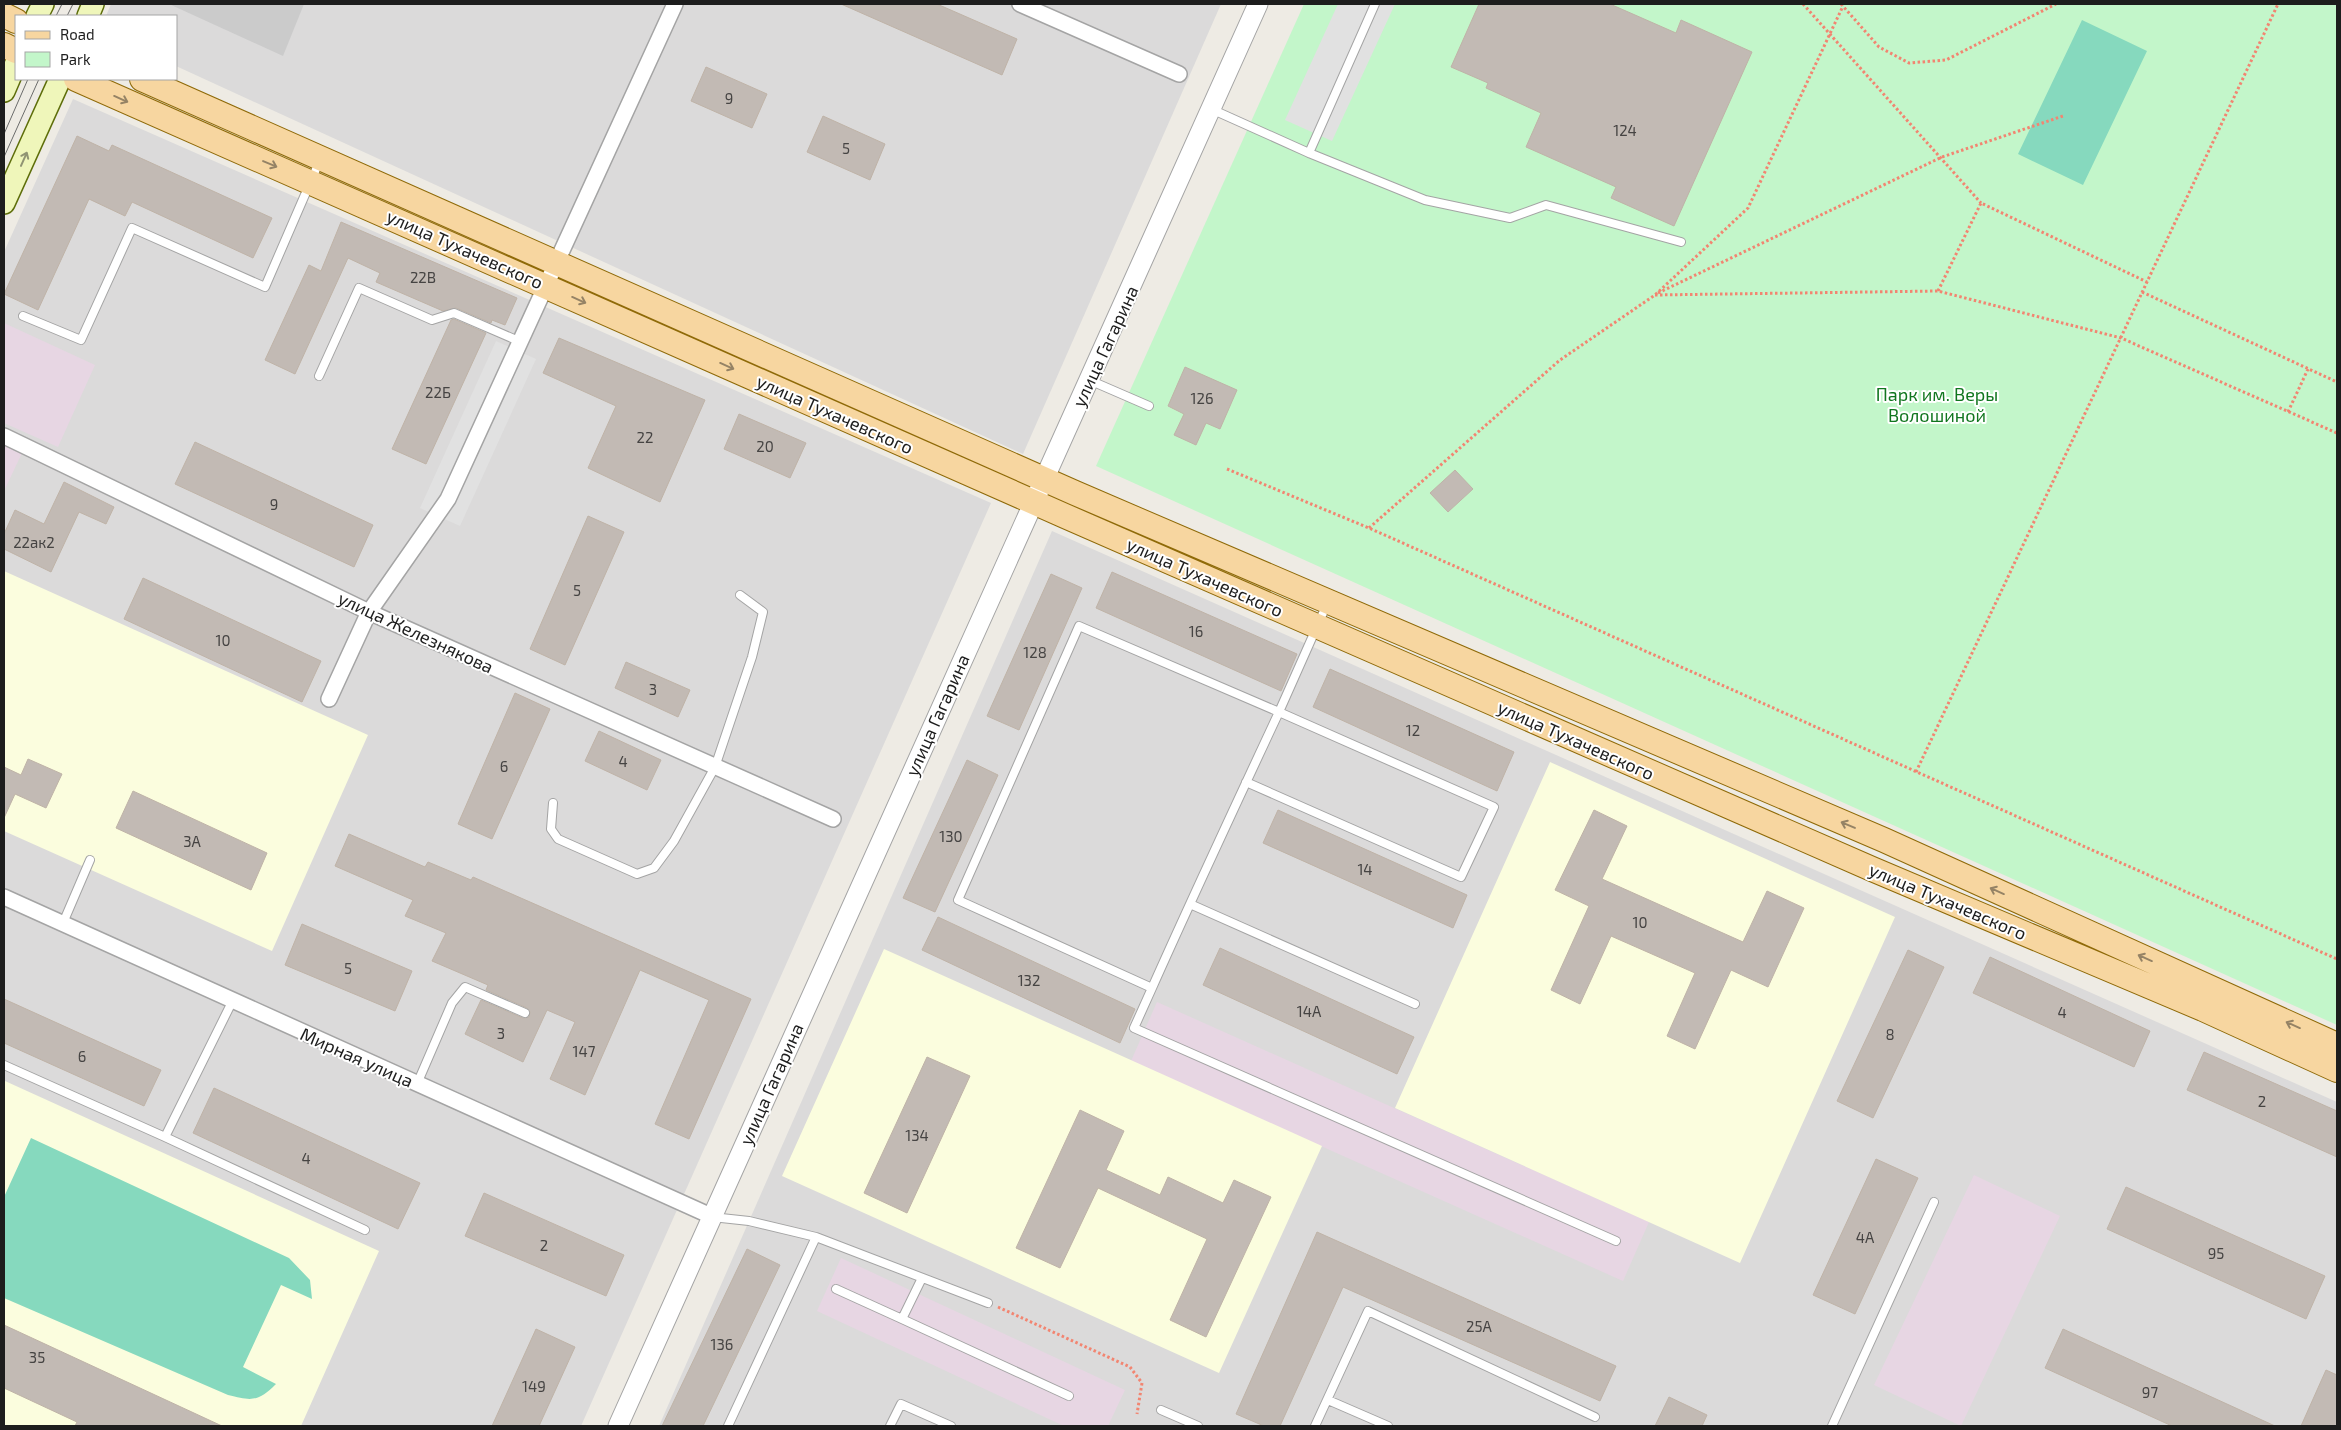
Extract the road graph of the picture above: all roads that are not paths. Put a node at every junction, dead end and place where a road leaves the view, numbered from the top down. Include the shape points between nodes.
1 (675, 4) edge
2 (1020, 4) edge
3 (1258, 4) edge
4 (1375, 4) edge
5 (15, 66) edge
6 (1179, 74) dead end
7 (60, 80) edge
8 (78, 80) edge
9 (144, 80) edge
10 (4, 91) edge
11 (1211, 109) junction
12 (1309, 153) junction
13 (321, 158) junction
14 (311, 182) junction
15 (4, 203) edge
16 (1682, 242) dead end
17 (556, 263) junction
18 (546, 285) junction
19 (24, 316) dead end
20 (521, 342) junction
21 (319, 376) dead end
22 (1089, 380) junction
23 (1150, 406) dead end
24 (4, 436) edge
25 (1044, 479) junction
26 (1034, 502) junction
27 (740, 595) dead end
28 (1328, 602) junction
29 (370, 612) junction
30 (1317, 626) junction
31 (329, 700) dead end
32 (1279, 712) junction
33 (715, 767) junction
34 (1246, 782) junction
35 (553, 803) dead end
36 (834, 819) dead end
37 (90, 860) dead end
38 (4, 897) edge
39 (1190, 904) junction
40 (63, 923) junction
41 (1152, 988) junction
42 (233, 1000) junction
43 (1415, 1004) dead end
44 (526, 1013) dead end
45 (2337, 1045) edge
46 (4, 1064) edge
47 (2337, 1070) edge
48 (417, 1084) junction
49 (165, 1137) junction
50 (1934, 1202) dead end
51 (710, 1216) junction
52 (365, 1230) dead end
53 (816, 1237) junction
54 (1616, 1241) dead end
55 (922, 1278) junction
56 (836, 1289) dead end
57 (988, 1303) road end
58 (902, 1319) junction
59 (1069, 1396) dead end
60 (1328, 1400) junction
61 (1161, 1410) dead end
62 (1595, 1417) dead end
63 (618, 1426) edge
64 (728, 1426) edge
65 (890, 1426) edge
66 (951, 1426) edge
67 (1198, 1426) edge
68 (1315, 1426) edge
69 (1388, 1426) edge
70 (1832, 1426) edge

1 - 17 street
2 - 6 street
3 - 11 street, улица Гагарина
4 - 12 lane
5 - 10 main road
15 -> 7 main road
8 -> 14 main road, улица Тухачевского
9 - 13 main road, улица Тухачевского
11 - 12 lane
11 - 22 street, улица Гагарина
12 - 16 lane via 1424,200 1510,218 1546,205
13 - 14 lane
13 - 17 main road, улица Тухачевского
14 - 18 main road, улица Тухачевского
14 - 19 lane via 265,287 132,228 81,340
17 - 18 street
17 - 25 main road, улица Тухачевского
18 - 20 street
18 -> 26 main road, улица Тухачевского
20 - 21 lane via 454,313 432,320 359,288
20 - 29 street via 448,499
22 - 23 lane
22 - 25 street, улица Гагарина
24 - 29 street, улица Железнякова
25 - 26 street, улица Гагарина
25 - 28 main road, улица Тухачевского
26 - 30 main road, улица Тухачевского
26 - 51 street, улица Гагарина
27 - 33 lane via 763,612 752,657
28 - 30 lane
45 -> 28 main road, улица Тухачевского via 1894,844
29 - 31 street
29 - 33 street, улица Железнякова
30 - 32 lane
30 - 47 main road, улица Тухачевского
32 - 34 lane
32 - 34 lane via 1494,806 1461,877
32 - 41 lane via 1079,626 958,900
33 - 35 lane via 674,841 654,868 637,874 558,839 551,829
33 - 36 street, улица Железнякова
34 - 39 lane
37 - 40 lane
38 - 40 street, Мирная улица
39 - 41 lane
39 - 43 lane
40 - 42 street, Мирная улица
41 - 54 lane via 1134,1028
42 - 48 street, Мирная улица
42 - 49 lane
44 - 48 lane via 465,987 452,1003
46 - 49 lane
48 - 51 street, Мирная улица
49 - 52 lane
50 - 70 lane
51 - 53 lane via 749,1221
51 - 63 street, улица Гагарина
53 - 55 lane
53 - 64 lane
55 - 57 lane
55 - 58 lane
56 - 58 lane
58 - 59 lane
60 - 62 lane via 1368,1311
60 - 68 lane
60 - 69 lane
61 - 67 lane
65 - 66 lane via 902,1404

